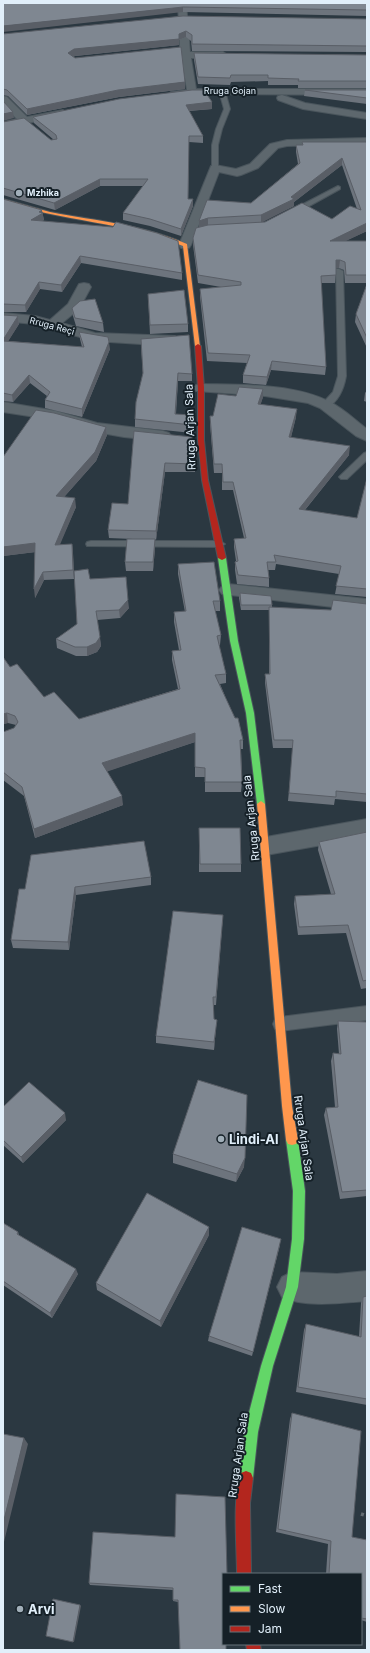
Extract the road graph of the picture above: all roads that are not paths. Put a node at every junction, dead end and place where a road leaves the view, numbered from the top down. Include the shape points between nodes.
1 (182, 3) edge
2 (179, 17) junction
3 (195, 17) edge
4 (184, 50) junction
5 (233, 55) edge
6 (222, 91) junction
7 (192, 92) junction
8 (268, 92) junction
9 (367, 92) edge
10 (164, 95) edge
11 (3, 99) edge
12 (75, 110) edge
13 (367, 116) edge
14 (24, 120) junction
15 (3, 125) edge
16 (33, 128) edge
17 (367, 142) edge
18 (215, 168) junction
19 (338, 188) dead end
20 (3, 200) edge
21 (286, 215) edge
22 (185, 245) junction
23 (339, 271) edge
24 (84, 287) dead end
25 (3, 317) edge
26 (52, 325) junction
27 (197, 337) junction
28 (202, 388) junction
29 (325, 405) junction
30 (3, 407) edge
31 (367, 436) edge
32 (188, 439) junction
33 (367, 455) edge
34 (344, 477) dead end
35 (91, 544) dead end
36 (220, 544) junction
37 (228, 590) junction
38 (367, 605) edge
39 (367, 828) edge
40 (266, 846) junction
41 (367, 1013) edge
42 (280, 1024) junction
43 (367, 1286) edge
44 (292, 1287) junction
45 (244, 1573) edge

1 - 2 street
2 - 3 street
2 - 4 street
4 - 5 street
4 - 7 street
6 - 7 street, Rruga Gojan
6 - 8 street, Rruga Gojan
6 - 18 lane via 227,109 215,145
7 - 10 street, Rruga Gojan
8 - 9 street, Rruga Gojan
8 - 13 street via 302,106
11 - 14 street
12 - 14 street
14 - 15 street
14 - 16 lane
17 - 18 street via 287,143 274,146 254,166 237,173
18 - 22 street via 193,233
19 - 21 lane
20 - 22 street via 42,212 143,230
22 - 27 street, Rruga Arjan Sala
23 - 29 lane via 341,387
24 - 26 street via 74,306
25 - 26 street, Rruga Reçi via 35,320
26 - 27 street, Rruga Reçi via 94,337 116,340
27 - 28 street, Rruga Arjan Sala
28 - 29 street via 277,393
28 - 32 street, Rruga Arjan Sala
29 - 31 street
30 - 32 street via 124,432
32 - 36 street, Rruga Arjan Sala via 205,480
33 - 34 lane
35 - 36 lane
36 - 37 street, Rruga Arjan Sala
37 - 38 street
37 - 40 street, Rruga Arjan Sala via 234,641 250,713
39 - 40 street
40 - 42 street, Rruga Arjan Sala
41 - 42 lane
42 - 44 street, Rruga Arjan Sala via 286,1106 299,1191 298,1239
43 - 44 street via 337,1289
44 - 45 street, Rruga Arjan Sala via 267,1366 251,1432 243,1503

